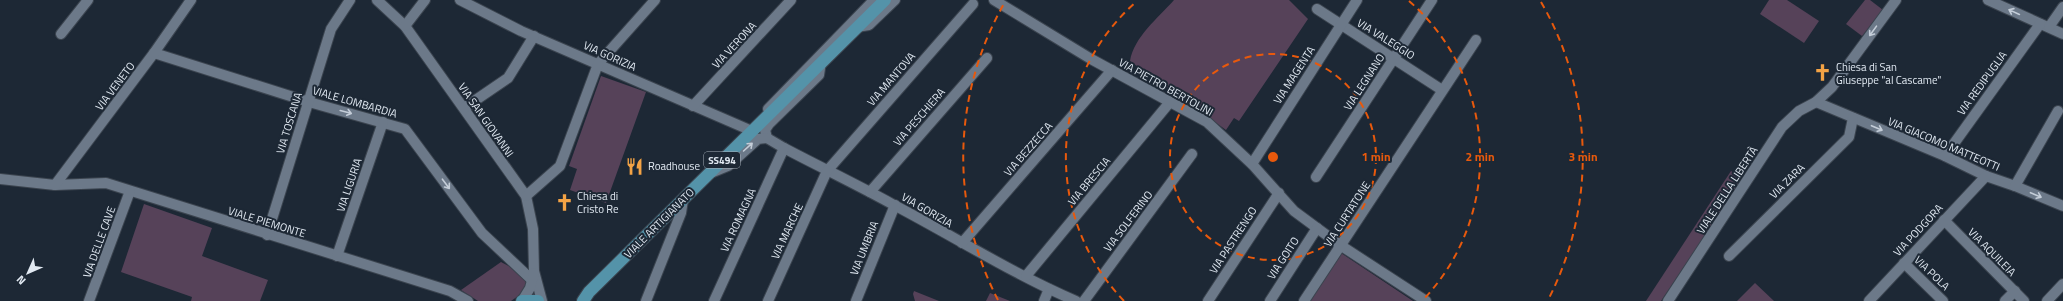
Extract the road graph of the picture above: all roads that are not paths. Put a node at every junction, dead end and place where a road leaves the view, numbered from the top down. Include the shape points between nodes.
1 (88, 0) edge
2 (191, 0) edge
3 (350, 0) edge
4 (377, 0) edge
5 (425, 0) edge
6 (460, 0) edge
7 (655, 0) edge
8 (791, 0) edge
9 (874, 0) edge
10 (885, 0) edge
11 (895, 0) edge
12 (994, 0) edge
13 (1357, 0) edge
14 (1432, 0) edge
15 (1896, 0) edge
16 (1988, 0) edge
17 (973, 4) dead end
18 (2063, 7) edge
19 (1318, 9) dead end
20 (1341, 25) junction
21 (405, 26) junction
22 (2045, 26) junction
23 (857, 27) junction
24 (61, 34) dead end
25 (2063, 34) edge
26 (534, 36) junction
27 (1476, 40) dead end
28 (154, 53) junction
29 (987, 58) dead end
30 (1394, 58) junction
31 (821, 62) junction
32 (598, 64) junction
33 (1112, 70) junction
34 (1442, 90) junction
35 (309, 102) junction
36 (1170, 102) junction
37 (1816, 102) junction
38 (693, 106) junction
39 (464, 108) junction
40 (2058, 111) dead end
41 (765, 118) junction
42 (1854, 118) junction
43 (383, 122) junction
44 (752, 131) junction
45 (767, 138) junction
46 (784, 148) junction
47 (1192, 154) dead end
48 (1944, 156) junction
49 (1252, 164) junction
50 (827, 171) junction
51 (707, 175) junction
52 (1986, 176) junction
53 (1316, 177) dead end
54 (0, 179) edge
55 (55, 185) junction
56 (2015, 186) junction
57 (130, 191) junction
58 (870, 192) junction
59 (1279, 193) junction
60 (526, 196) junction
61 (683, 200) junction
62 (895, 205) junction
63 (2063, 206) edge
64 (1944, 220) junction
65 (1317, 228) junction
66 (267, 235) junction
67 (962, 243) junction
68 (1340, 245) junction
69 (337, 256) junction
70 (1729, 256) dead end
71 (1904, 263) junction
72 (533, 276) junction
73 (1026, 276) junction
74 (2063, 284) edge
75 (1049, 289) junction
76 (2015, 291) junction
77 (585, 298) edge
78 (90, 301) edge
79 (468, 301) edge
80 (522, 301) edge
81 (538, 301) edge
82 (542, 301) edge
83 (576, 301) edge
84 (646, 301) edge
85 (714, 301) edge
86 (768, 301) edge
87 (856, 301) edge
88 (1044, 301) edge
89 (1076, 301) edge
90 (1084, 301) edge
91 (1208, 301) edge
92 (1270, 301) edge
93 (1304, 301) edge
94 (1426, 301) edge
95 (1668, 301) edge
96 (1869, 301) edge
97 (1943, 301) edge
98 (2005, 301) edge
99 (2024, 301) edge
100 (2047, 301) edge

1 - 24 street
2 - 28 street, VIA VENETO
3 - 35 street, VIA TOSCANA via 331,28
4 - 21 street, VIA SAN GIOVANNI
5 - 21 street
6 - 26 street, VIA GORIZIA
7 - 32 street
8 - 38 street, VIA VERONA
9 - 41 street, VIALE ARTIGIANATO via 771,104
10 - 23 main road, VIALE ARTIGIANATO / SS494
11 - 23 street via 869,25
12 - 33 street, VIA PIETRO BERTOLINI
13 - 20 street, VIA MAGENTA
14 - 30 street, VIA LEGNANO
15 -> 37 street, VIALE DELLA LIBERTÀ via 1832,87
22 -> 16 street
17 - 50 street, VIA MANTOVA
18 - 22 street, VIA REDIPUGLIA
19 - 20 street, VIA VALEGGIO
20 - 30 street, VIA VALEGGIO
20 - 49 street, VIA MAGENTA
21 - 39 street, VIA SAN GIOVANNI
22 - 25 street
22 - 48 street, VIA REDIPUGLIA
23 - 31 main road, VIALE ARTIGIANATO / SS494
26 - 32 street, VIA GORIZIA
26 - 39 street via 508,78
27 - 34 street, VIA CURTATONE
28 - 35 street, VIALE LOMBARDIA
28 - 55 street, VIA VENETO
29 - 58 street, VIA PESCHIERA
30 - 34 street, VIA VALEGGIO
30 - 53 street, VIA LEGNANO
31 - 41 main road, VIALE ARTIGIANATO / SS494
31 - 45 street via 819,75 769,124 765,130
32 - 38 street, VIA GORIZIA
32 - 60 street via 560,166
33 - 36 street, VIA PIETRO BERTOLINI
33 - 67 street, VIA BEZZECCA
34 - 68 street, VIA CURTATONE
35 -> 43 street, VIALE LOMBARDIA
35 - 66 street, VIA TOSCANA
36 - 49 street, VIA PIETRO BERTOLINI via 1207,122
36 - 73 street, VIA BRESCIA
37 - 42 street, VIA GIACOMO MATTEOTTI
37 - 95 street, VIALE DELLA LIBERTÀ via 1799,111 1782,127
38 - 44 street, VIA GORIZIA
39 - 60 street, VIA SAN GIOVANNI
40 - 56 street
41 - 44 main road, VIALE ARTIGIANATO / SS494
42 -> 48 street, VIA GIACOMO MATTEOTTI
42 - 70 street, VIA ZARA via 1849,136
43 - 69 street, VIA LIGURIA
43 -> 72 street, VIALE LOMBARDIA via 406,129 482,233
44 - 51 main road, VIALE ARTIGIANATO / SS494
45 - 46 street, VIA GORIZIA
51 -> 45 street via 728,166 758,138
46 - 50 street, VIA GORIZIA
46 - 85 street, VIA ROMAGNA
47 - 90 street, VIA SOLFERINO
48 - 52 street, VIA GIACOMO MATTEOTTI
49 - 59 street, VIA PIETRO BERTOLINI
50 - 58 street, VIA GORIZIA
50 - 86 street, VIA MARCHE
51 - 61 main road, VIALE ARTIGIANATO / SS494
52 - 56 street, VIA GIACOMO MATTEOTTI
52 - 64 street, VIA PODGORA
54 - 55 street, VIALE PIEMONTE
55 - 57 street, VIALE PIEMONTE via 106,183
56 -> 63 street, VIA GIACOMO MATTEOTTI
57 - 66 street, VIALE PIEMONTE
57 - 78 street, VIA DELLE CAVE
58 - 62 street, VIA GORIZIA
59 - 65 street, VIA PIETRO BERTOLINI via 1294,211
59 - 91 street, VIA PASTRENGO
60 - 72 street, VIA SAN GIOVANNI via 533,229
61 - 77 main road, VIALE ARTIGIANATO / SS494
61 - 84 street via 681,213
62 - 67 street, VIA GORIZIA
62 - 87 street, VIA UMBRIA
64 - 71 street, VIA PODGORA
64 - 76 street, VIA AQUILEIA
65 - 68 street, VIA PIETRO BERTOLINI
65 - 92 street, VIA GOITO
66 - 69 street, VIALE PIEMONTE
67 - 73 street, VIA GORIZIA
68 - 93 street, VIA CURTATONE
68 - 94 street, VIA PIETRO BERTOLINI
69 - 79 street, VIALE PIEMONTE via 450,291
71 - 96 street, VIA PODGORA
71 - 97 street, VIA POLA
72 - 80 street, VIA SAN GIOVANNI via 530,288
72 - 82 street, VIA SAN GIOVANNI
73 - 75 street, VIA GORIZIA
74 - 100 street
75 - 88 street
75 - 89 street, VIA GORIZIA
76 - 98 street
76 - 99 street, VIA AQUILEIA
77 - 83 main road, VIALE ARTIGIANATO / SS494
80 - 81 main road

